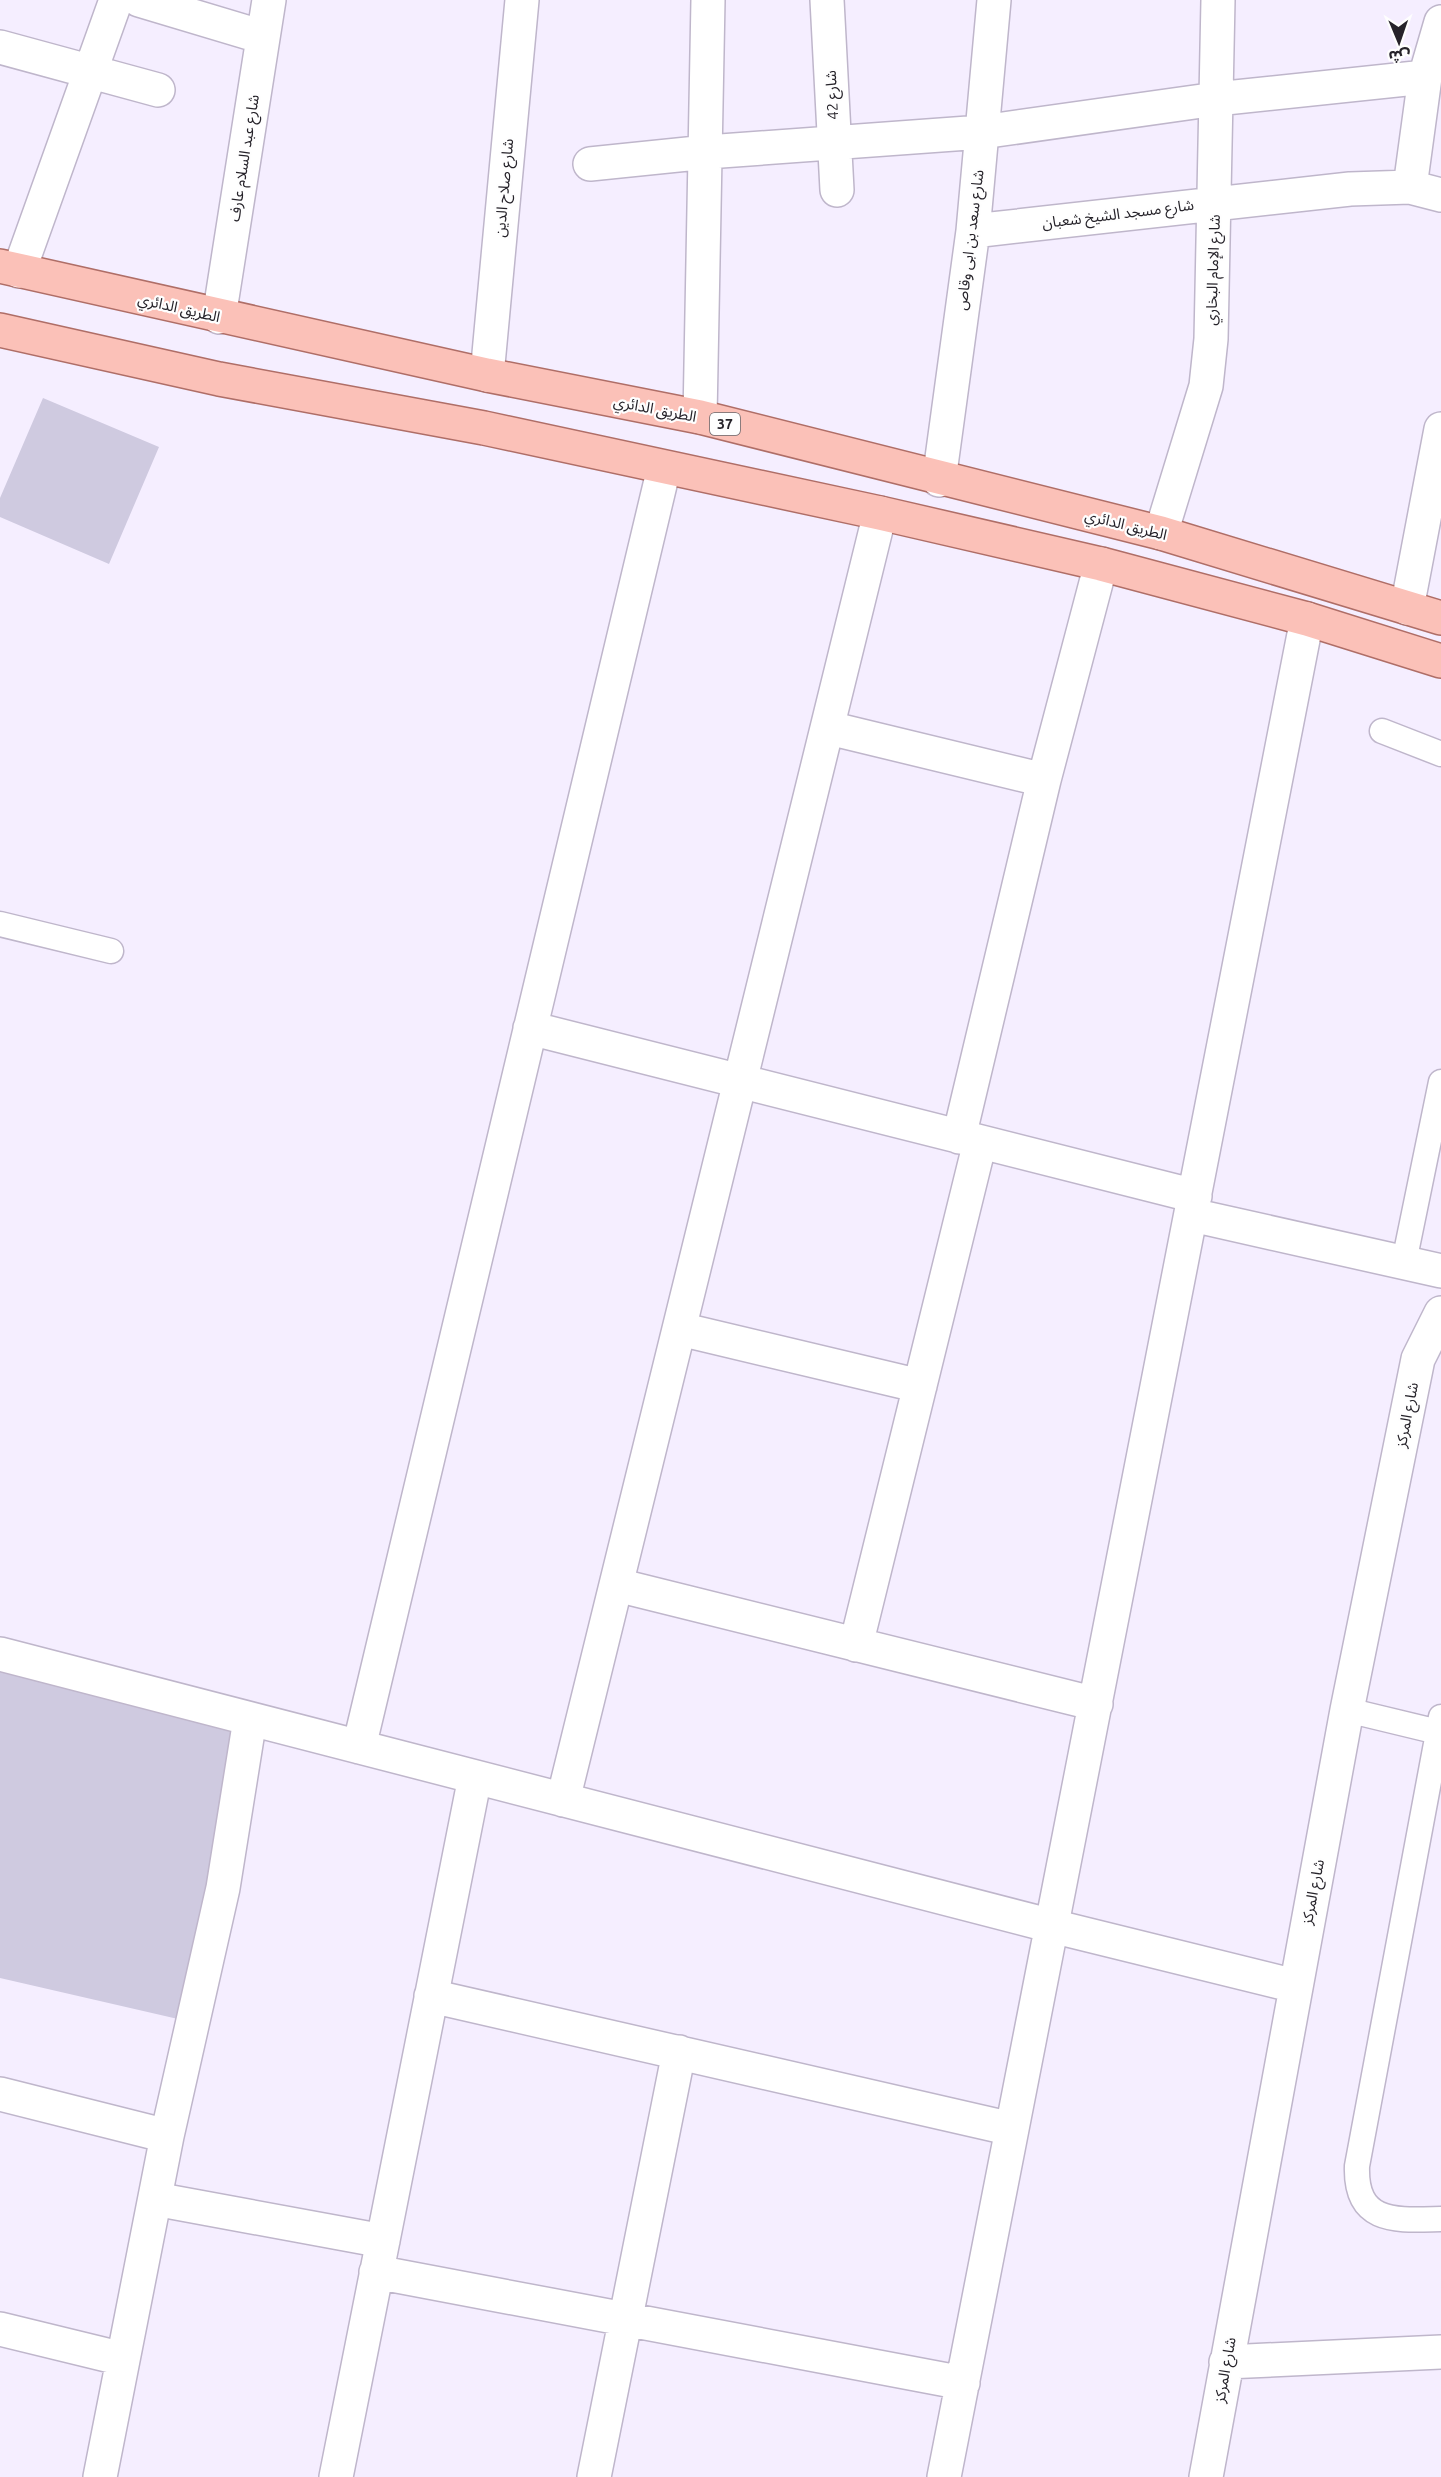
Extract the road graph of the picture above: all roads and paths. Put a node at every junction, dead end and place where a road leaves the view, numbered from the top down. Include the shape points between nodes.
1 (116, 0) edge
2 (139, 0) edge
3 (269, 0) edge
4 (522, 0) edge
5 (708, 0) edge
6 (826, 0) edge
7 (994, 0) edge
8 (1218, 0) edge
9 (1441, 22) edge
10 (263, 37) junction
11 (0, 47) edge
12 (90, 71) junction
13 (1425, 77) junction
14 (158, 90) dead end
15 (1216, 99) junction
16 (982, 132) junction
17 (834, 143) junction
18 (707, 152) junction
19 (590, 164) dead end
20 (837, 190) dead end
21 (1426, 191) edge
22 (1215, 203) junction
23 (973, 231) junction
24 (10, 268) edge
25 (219, 317) junction
26 (0, 330) edge
27 (487, 375) junction
28 (700, 417) junction
29 (1441, 429) edge
30 (664, 468) junction
31 (939, 480) junction
32 (880, 513) junction
33 (1161, 534) junction
34 (1101, 564) junction
35 (1407, 608) junction
36 (1441, 618) edge
37 (1307, 619) junction
38 (1441, 661) edge
39 (829, 728) junction
40 (1382, 732) dead end
41 (1441, 754) edge
42 (1044, 780) junction
43 (0, 924) edge
44 (111, 951) dead end
45 (530, 1028) junction
46 (741, 1082) junction
47 (1441, 1082) edge
48 (970, 1139) junction
49 (1194, 1206) junction
50 (1404, 1262) junction
51 (1441, 1271) edge
52 (1441, 1313) edge
53 (680, 1329) junction
54 (920, 1386) junction
55 (616, 1585) junction
56 (856, 1645) junction
57 (0, 1654) edge
58 (1096, 1704) junction
59 (1347, 1710) junction
60 (249, 1719) junction
61 (1440, 1725) edge
62 (359, 1747) junction
63 (475, 1777) junction
64 (563, 1800) junction
65 (1052, 1926) junction
66 (1295, 1986) junction
67 (431, 1996) junction
68 (679, 2052) junction
69 (0, 2094) edge
70 (1012, 2129) junction
71 (167, 2136) junction
72 (155, 2199) junction
73 (1441, 2219) edge
74 (380, 2257) junction
75 (627, 2319) junction
76 (0, 2329) edge
77 (1441, 2352) edge
78 (123, 2359) junction
79 (1226, 2362) junction
80 (963, 2383) junction
81 (100, 2477) edge
82 (336, 2477) edge
83 (594, 2477) edge
84 (944, 2477) edge
85 (1206, 2477) edge

1 - 12 street
2 - 10 street
3 - 10 street, شارع عبد السلام عارف
4 - 27 street, شارع صلاح الدين
5 - 18 street
6 - 17 street, شارع 42
7 - 16 street, شارع سعد بن ابى وقاص
8 - 15 street, شارع الإمام البخاري
9 - 13 street
10 - 25 street, شارع عبد السلام عارف
11 - 12 street
12 - 14 street
12 - 24 street
13 - 15 street
13 - 21 street
15 - 16 street
15 - 22 street, شارع الإمام البخاري
16 - 17 street
16 - 23 street, شارع سعد بن ابى وقاص
17 - 18 street
17 - 20 street, شارع 42
18 - 19 street
18 - 28 street
21 - 22 street, شارع مسجد الشيخ شعبان via 1350,189
22 - 23 street, شارع مسجد الشيخ شعبان
22 - 33 street, شارع الإمام البخاري via 1206,386
23 - 31 street, شارع سعد بن ابى وقاص
24 - 25 main road, الطريق الدائري / 37
25 - 27 main road, الطريق الدائري / 37
26 - 30 main road via 219,379 484,428
27 - 28 main road, الطريق الدائري / 37
28 - 31 main road, الطريق الدائري / 37
29 - 35 street
30 - 32 main road
30 - 45 street
31 - 33 main road, الطريق الدائري / 37
32 - 34 main road
32 - 39 street
33 - 35 main road, الطريق الدائري / 37
34 - 37 main road
34 - 42 street
35 - 36 main road, الطريق الدائري / 37
37 - 38 main road
37 - 49 street
39 - 42 street
39 - 46 street
40 - 41 lane
42 - 48 street
43 - 44 lane
45 - 46 street
45 - 62 street
46 - 48 street
46 - 53 street
47 - 50 lane
48 - 49 street
48 - 54 street
49 - 50 street
49 - 58 street
50 - 51 street
52 - 59 street, شارع المركز via 1418,1359
53 - 54 street
53 - 55 street
54 - 56 street
55 - 56 street
55 - 64 street
56 - 58 street
57 - 60 street
58 - 65 street
59 - 61 lane
59 - 66 street, شارع المركز
60 - 62 street
60 - 71 street via 223,1888
61 - 73 lane via 1357,2166 1357,2183 1374,2212 1389,2219
62 - 63 street
63 - 64 street
63 - 67 street
64 - 65 street
65 - 66 street
65 - 70 street
66 - 79 street, شارع المركز
67 - 68 street
67 - 74 street
68 - 70 street
68 - 75 street
69 - 71 street
70 - 80 street
71 - 72 street
72 - 74 street
72 - 78 street
74 - 75 street
74 - 82 street
75 - 80 street
75 - 83 street
76 - 78 street
77 - 79 street
78 - 81 street
79 - 85 street, شارع المركز
80 - 84 street

